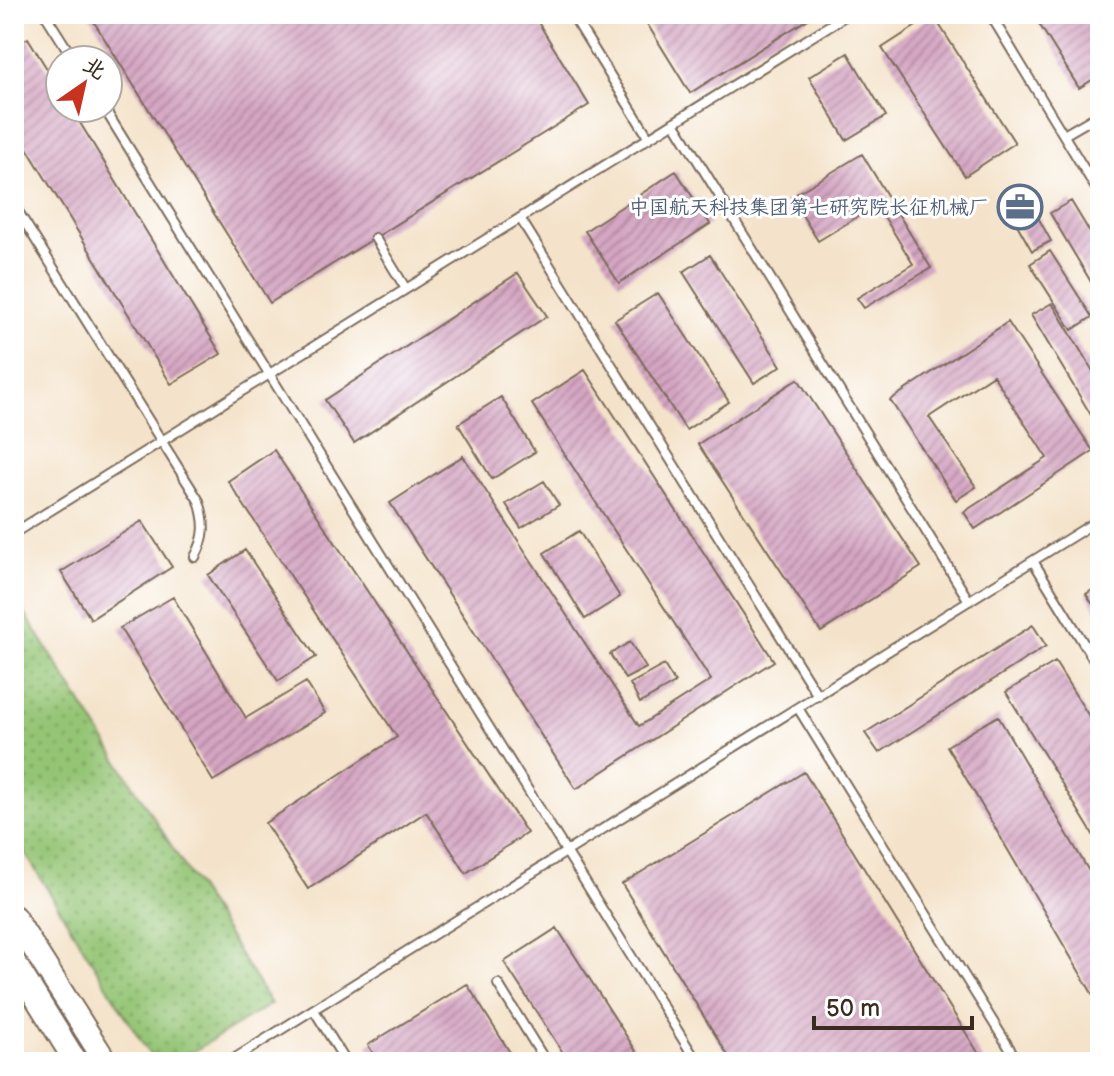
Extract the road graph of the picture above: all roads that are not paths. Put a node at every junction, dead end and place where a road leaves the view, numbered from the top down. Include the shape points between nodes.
1 (45, 14) edge
2 (572, 14) edge
3 (848, 14) edge
4 (990, 14) edge
5 (64, 44) edge
6 (1100, 114) edge
7 (674, 122) junction
8 (114, 124) edge
9 (1064, 135) junction
10 (649, 138) junction
11 (1100, 195) edge
12 (14, 205) edge
13 (520, 218) junction
14 (375, 238) dead end
15 (406, 289) junction
16 (269, 374) junction
17 (161, 441) junction
18 (1100, 519) edge
19 (14, 533) edge
20 (195, 557) dead end
21 (1033, 561) junction
22 (969, 601) junction
23 (1100, 670) edge
24 (818, 696) junction
25 (798, 708) junction
26 (567, 853) junction
27 (14, 917) edge
28 (14, 962) edge
29 (498, 984) dead end
30 (314, 1010) junction
31 (76, 1062) edge
32 (106, 1062) edge
33 (229, 1062) edge
34 (346, 1062) edge
35 (546, 1062) edge
36 (697, 1062) edge
37 (1018, 1062) edge

1 - 5 lane
2 - 10 lane
3 - 7 lane
4 - 9 lane
6 - 9 lane
7 - 10 lane
7 - 22 lane
8 - 16 lane
9 - 11 lane
10 - 13 lane
12 - 17 lane
13 - 15 lane
13 - 24 lane
14 - 15 lane
15 - 16 lane
16 - 17 lane
16 - 26 lane
17 - 19 lane
17 - 20 lane via 199,501 205,522
18 - 21 lane
21 - 22 lane
21 - 23 lane
22 - 24 lane
24 - 25 lane
25 - 26 lane
25 - 37 lane
26 - 30 lane
26 - 36 lane
27 - 32 main road
28 - 31 main road
29 - 35 lane
30 - 33 lane
30 - 34 lane

